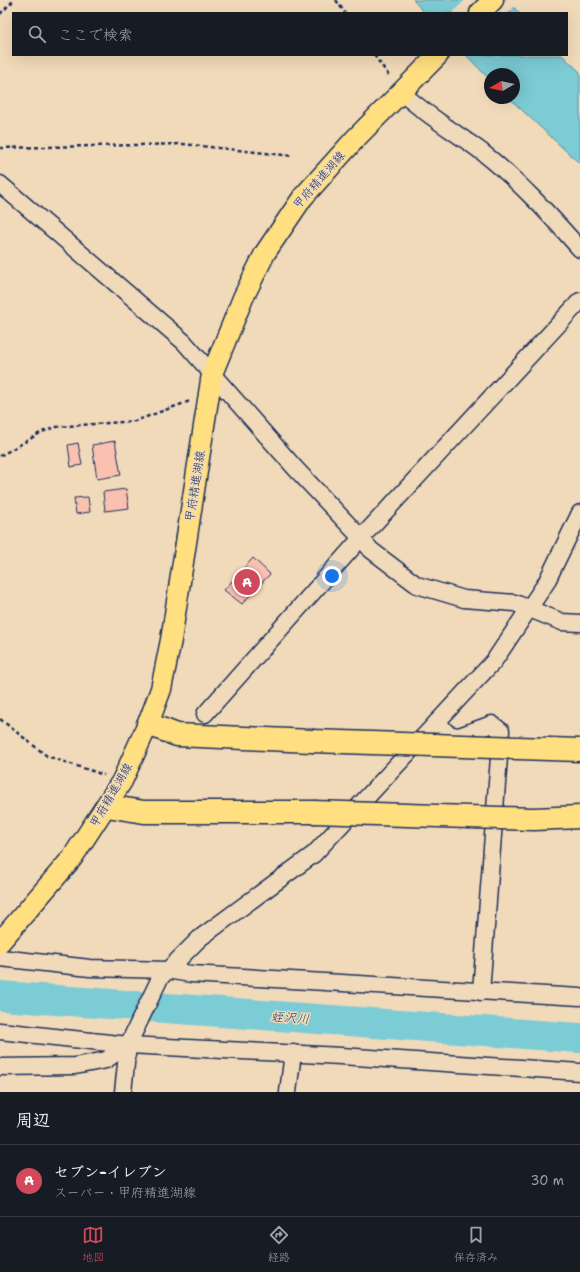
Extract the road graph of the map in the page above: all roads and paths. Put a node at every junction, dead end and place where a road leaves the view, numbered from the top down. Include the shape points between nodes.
1 (14, 0) edge
2 (336, 0) edge
3 (493, 0) edge
4 (344, 12) edge
5 (481, 12) edge
6 (0, 14) edge
7 (375, 56) edge
8 (437, 56) edge
9 (404, 89) junction
10 (0, 148) edge
11 (292, 156) dead end
12 (0, 184) edge
13 (580, 249) edge
14 (580, 301) edge
15 (212, 374) junction
16 (209, 394) junction
17 (0, 456) edge
18 (580, 513) edge
19 (362, 538) junction
20 (529, 609) junction
21 (580, 623) edge
22 (205, 714) dead end
23 (0, 719) edge
24 (438, 722) junction
25 (148, 724) junction
26 (580, 750) edge
27 (122, 781) junction
28 (107, 806) junction
29 (580, 817) edge
30 (0, 942) edge
31 (0, 958) edge
32 (164, 974) junction
33 (481, 992) junction
34 (580, 997) edge
35 (0, 1031) edge
36 (131, 1039) junction
37 (293, 1053) junction
38 (0, 1067) edge
39 (580, 1072) edge
40 (123, 1092) edge
41 (288, 1092) edge

1 - 6 path
2 - 4 path
3 - 5 main road
7 - 9 path
8 - 9 main road, 甲府精進湖線
9 - 13 street via 438,122 509,175
9 - 15 main road, 甲府精進湖線 via 335,161 286,221 265,253
10 - 11 path via 183,144
12 - 15 street via 184,342
14 - 19 street
15 - 16 main road, 甲府精進湖線
15 - 19 street via 295,468
16 - 17 path via 135,421 54,427
16 - 25 main road, 甲府精進湖線 via 171,640 161,689
18 - 20 street via 546,583
19 - 20 street via 371,550 418,585 464,599 515,603
19 - 22 street
20 - 21 street via 562,622
20 - 24 street via 494,661
23 - 27 path via 47,756
24 - 32 street via 314,854 205,934
24 - 33 street via 448,734 460,736 492,724 501,731
25 - 26 highway, bridge via 177,735
25 - 27 main road, 甲府精進湖線
27 - 28 main road, 甲府精進湖線
28 - 29 highway, bridge via 144,812 314,812 534,819
28 - 30 main road, 甲府精進湖線 via 72,858
31 - 32 street
32 - 33 street
32 - 36 street
33 - 34 street
35 - 36 street
36 - 37 street
36 - 38 street via 106,1060 75,1066
36 - 40 street
37 - 39 street
37 - 41 street

